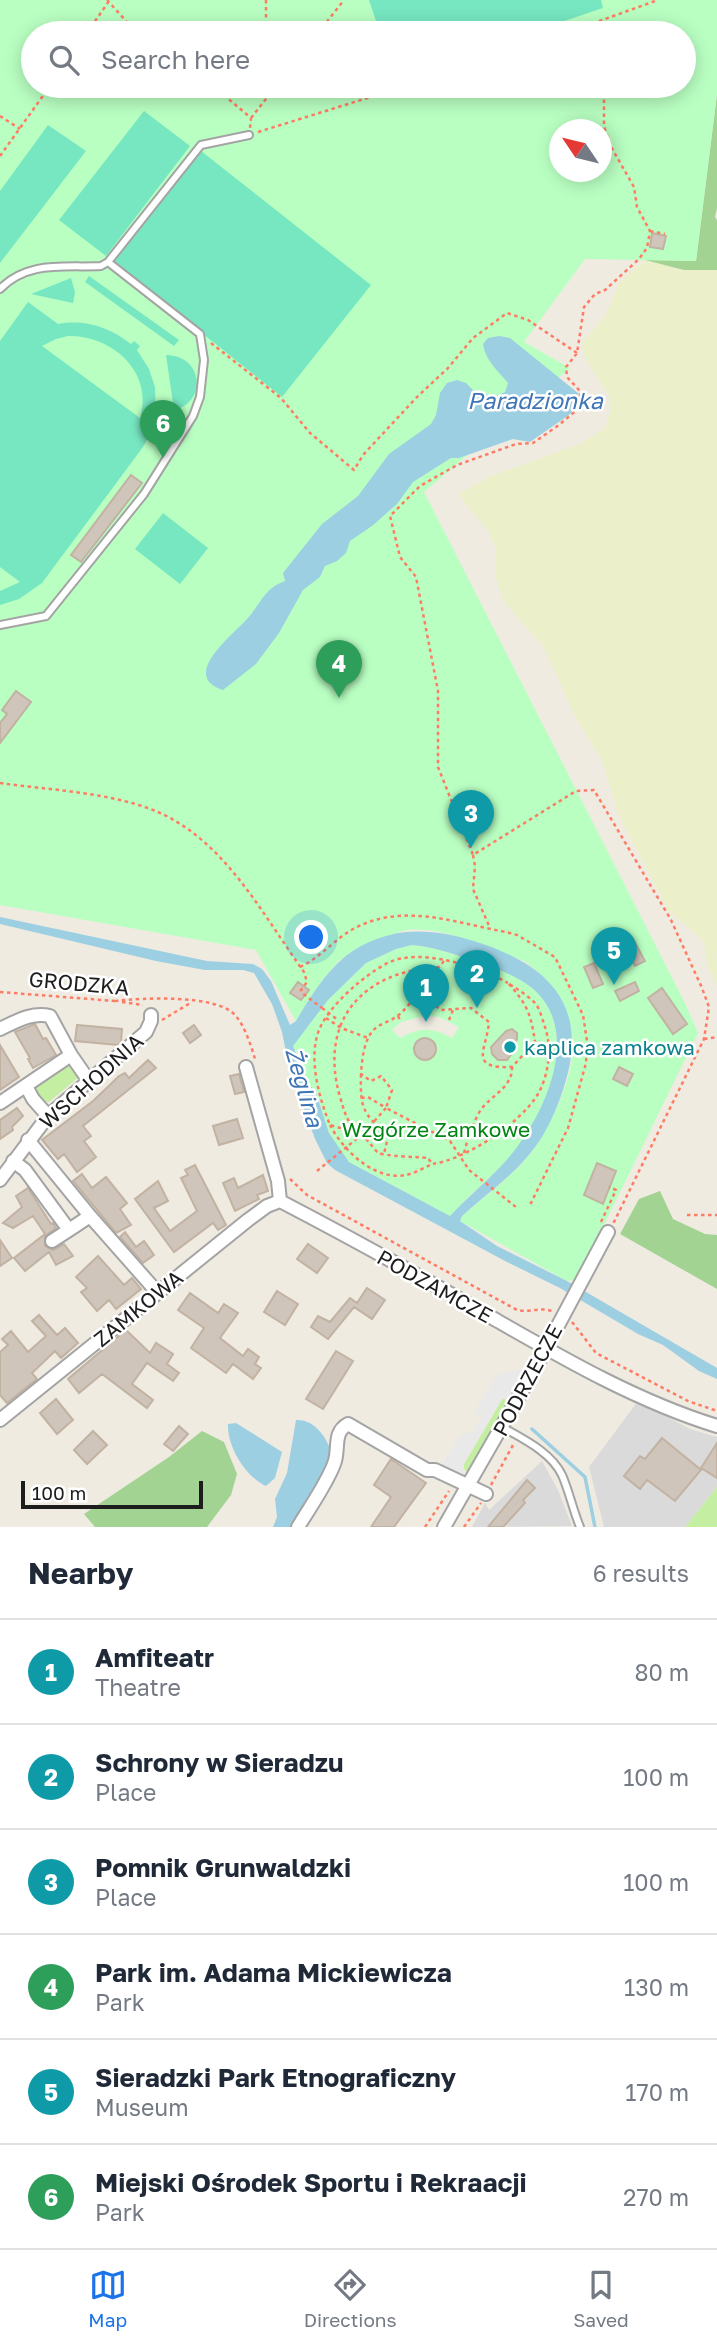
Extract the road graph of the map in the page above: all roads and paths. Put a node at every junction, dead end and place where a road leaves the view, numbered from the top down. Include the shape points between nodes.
1 (108, 0) edge
2 (266, 0) edge
3 (344, 0) edge
4 (657, 0) edge
5 (94, 21) edge
6 (126, 21) edge
7 (266, 21) edge
8 (327, 21) edge
9 (603, 21) edge
10 (42, 98) edge
11 (227, 98) edge
12 (267, 98) edge
13 (370, 98) edge
14 (604, 98) edge
15 (0, 116) edge
16 (251, 118) junction
17 (20, 129) junction
18 (249, 135) junction
19 (0, 156) edge
20 (650, 231) junction
21 (665, 234) dead end
22 (108, 262) junction
23 (0, 289) edge
24 (200, 334) junction
25 (577, 354) junction
26 (0, 625) edge
27 (0, 783) edge
28 (473, 855) junction
29 (491, 929) junction
30 (444, 961) junction
31 (300, 967) junction
32 (508, 983) junction
33 (0, 992) edge
34 (115, 1001) junction
35 (193, 1002) junction
36 (453, 1010) junction
37 (398, 1016) junction
38 (326, 1018) junction
39 (449, 1020) dead end
40 (150, 1021) junction
41 (401, 1022) dead end
42 (342, 1026) junction
43 (0, 1028) edge
44 (717, 1037) edge
45 (368, 1038) junction
46 (705, 1039) junction
47 (71, 1055) junction
48 (251, 1066) joint
49 (512, 1067) junction
50 (361, 1074) junction
51 (89, 1081) junction
52 (26, 1086) junction
53 (360, 1098) junction
54 (0, 1103) edge
55 (386, 1108) junction
56 (48, 1116) junction
57 (374, 1123) junction
58 (330, 1125) junction
59 (354, 1128) junction
60 (362, 1135) junction
61 (29, 1140) junction
62 (464, 1153) junction
63 (384, 1154) junction
64 (459, 1156) junction
65 (13, 1161) junction
66 (432, 1164) junction
67 (317, 1171) dead end
68 (288, 1177) dead end
69 (0, 1180) edge
70 (609, 1187) dead end
71 (280, 1201) junction
72 (516, 1207) dead end
73 (529, 1207) dead end
74 (687, 1215) dead end
75 (717, 1215) edge
76 (90, 1216) junction
77 (69, 1230) junction
78 (603, 1231) junction
79 (52, 1241) dead end
80 (157, 1292) junction
81 (564, 1313) junction
82 (546, 1348) junction
83 (717, 1411) edge
84 (2, 1415) edge
85 (717, 1426) edge
86 (502, 1427) junction
87 (518, 1436) junction
88 (457, 1479) junction
89 (470, 1486) junction
90 (486, 1494) junction
91 (298, 1527) edge
92 (425, 1527) edge
93 (444, 1527) edge
94 (464, 1527) edge
95 (580, 1527) edge

1 - 5 path
1 - 6 path
2 - 7 path
3 - 8 path
4 - 9 path
10 - 17 path
11 - 16 path
12 - 16 path
13 - 18 path
14 - 20 path via 604,127
15 - 17 path
16 - 18 path
17 - 19 path
18 - 22 lane via 201,145
20 - 21 path
20 - 25 path via 639,259 584,307
22 - 23 lane via 32,269
22 - 24 lane
24 - 25 path via 281,398 310,433 354,470 473,338 507,313 528,320
24 - 26 lane via 204,360 200,397 144,494 46,616
25 - 28 path via 566,367 580,391 580,407 533,443 516,444 457,465 420,485 390,516 400,557 416,577 438,691 438,767
27 - 31 path via 119,800 153,810 183,826 228,865
28 - 29 path via 473,889
28 - 46 path via 576,791 594,790 671,920 709,1007
29 - 31 path via 424,915 399,915 357,927
29 - 73 path via 517,935 555,957 583,1015 587,1041 586,1063 568,1128
30 - 32 path via 484,970
30 - 38 path via 391,961 353,988
30 - 42 path via 439,967 402,972 376,984 350,1008
31 - 42 path, bridge via 307,982 301,990
32 - 49 path via 531,1015 535,1042
32 - 62 path via 537,1004 550,1040 547,1070 537,1095 518,1116
33 - 34 path, GRODZKA
34 - 35 path
34 - 40 path, GRODZKA via 140,1004
35 - 40 path
35 - 48 path via 212,1003 233,1013 248,1040
36 - 37 path via 441,1010 423,996 416,997
36 - 39 path
36 - 49 path via 471,1008 489,1022 481,1056 493,1067
37 - 41 path
37 - 45 path via 374,1028
38 - 42 path
38 - 58 path via 318,1031 315,1053
40 - 51 street, WSCHODNIA
42 - 45 path
42 - 59 path via 335,1038 335,1079 347,1121
43 - 47 street via 29,1016 50,1016
44 - 46 path
45 - 50 path
46 - 78 path
47 - 51 street
47 - 52 street
48 - 71 street
49 - 62 path via 506,1086 474,1122
50 - 53 path
50 - 55 path via 371,1081 381,1076 392,1090
51 - 56 street, WSCHODNIA
52 - 54 street
52 - 56 street
53 - 55 path via 368,1097
53 - 57 path
55 - 57 path
55 - 64 path via 450,1141
56 - 61 street, WSCHODNIA
57 - 60 path
57 - 63 path via 388,1137
58 - 59 path
58 - 66 path via 351,1154 385,1173 409,1174
59 - 60 path
60 - 63 path
60 - 67 path, bridge
61 - 65 street, WSCHODNIA
61 - 76 street
62 - 64 path
63 - 66 path via 428,1158
64 - 66 path
64 - 72 path via 469,1170
65 - 69 street, WSCHODNIA
65 - 77 street via 25,1170
68 - 81 path via 307,1195 517,1310 547,1308
70 - 78 path via 616,1190
71 - 80 street, ZAMKOWA via 248,1220
71 - 82 street, PODZAMCZE
74 - 75 path
76 - 77 street
76 - 80 street
77 - 79 street
78 - 81 street, PODRZECZE
80 - 84 street, ZAMKOWA
81 - 82 street, PODRZECZE
81 - 83 path via 596,1353 688,1401
82 - 85 street, PODZAMCZE via 647,1399
82 - 86 street, PODRZECZE
86 - 87 lane
86 - 89 street, PODRZECZE
87 - 90 path
87 - 95 lane via 556,1466
88 - 89 street
88 - 91 street via 427,1470 348,1424 337,1439 335,1462
88 - 92 path
89 - 90 street
89 - 93 street, PODRZECZE
90 - 94 path

